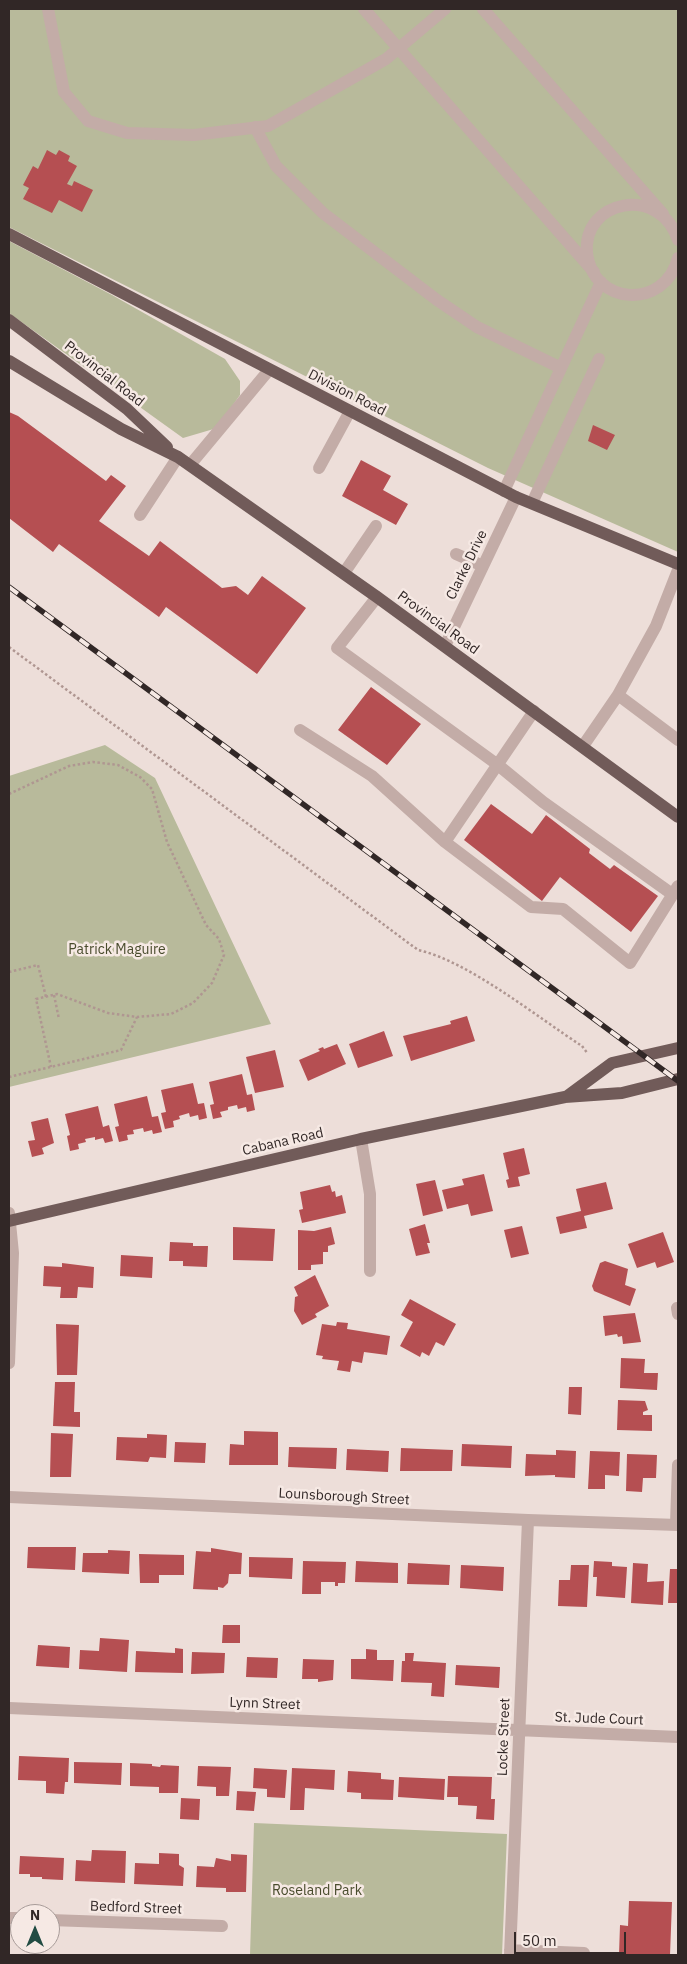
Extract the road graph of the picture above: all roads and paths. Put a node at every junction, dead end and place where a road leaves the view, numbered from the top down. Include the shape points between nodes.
1 (48, 9) edge
2 (364, 9) edge
3 (445, 9) edge
4 (483, 9) edge
5 (398, 49) junction
6 (255, 128) junction
7 (663, 214) junction
8 (9, 234) edge
9 (678, 240) edge
10 (677, 266) edge
11 (598, 277) junction
12 (9, 320) edge
13 (15, 328) edge
14 (599, 359) dead end
15 (9, 361) edge
16 (561, 368) junction
17 (269, 370) junction
18 (350, 411) junction
19 (178, 457) junction
20 (190, 465) junction
21 (319, 468) dead end
22 (504, 491) junction
23 (516, 497) junction
24 (532, 503) junction
25 (140, 515) dead end
26 (376, 526) dead end
27 (456, 554) dead end
28 (678, 564) edge
29 (483, 566) junction
30 (678, 570) edge
31 (344, 573) junction
32 (377, 597) junction
33 (445, 646) junction
34 (9, 647) edge
35 (618, 696) junction
36 (534, 711) junction
37 (300, 730) dead end
38 (678, 740) edge
39 (583, 746) junction
40 (498, 764) junction
41 (9, 794) edge
42 (678, 817) edge
43 (445, 842) junction
44 (675, 890) edge
45 (9, 972) edge
46 (54, 995) junction
47 (46, 997) junction
48 (137, 1017) junction
49 (59, 1019) dead end
50 (678, 1048) edge
51 (588, 1054) dead end
52 (51, 1067) junction
53 (9, 1077) edge
54 (678, 1079) edge
55 (565, 1097) junction
56 (361, 1139) junction
57 (9, 1219) edge
58 (370, 1271) dead end
59 (9, 1363) edge
60 (678, 1466) edge
61 (9, 1497) edge
62 (528, 1520) junction
63 (677, 1524) edge
64 (9, 1708) edge
65 (519, 1730) junction
66 (678, 1737) edge
67 (60, 1920) edge
68 (222, 1926) dead end
69 (584, 1952) dead end
70 (510, 1953) edge

1 - 6 street via 64,92 88,121 127,133 194,135
2 - 5 street
3 - 5 street
4 - 7 street
5 - 6 street via 268,126
5 - 11 street
6 - 16 street via 276,166 323,213 436,300 477,327
7 - 9 street
7 - 11 street via 635,204 607,212 596,222 589,236 587,251
8 - 17 main road, Division Road
10 - 11 street via 667,282 640,296 610,290
11 - 16 street
12 - 13 main road, Provincial Road
13 - 19 main road, Provincial Road via 127,409
14 - 24 street
15 - 19 main road, Provincial Road via 121,429
16 - 22 street
17 - 18 main road, Division Road
17 - 20 street
18 - 21 street
18 - 22 main road, Division Road
19 - 20 main road, Provincial Road
19 - 25 street
20 - 31 main road, Provincial Road
22 - 23 main road, Division Road
23 - 24 main road, Division Road
23 - 29 street, Clarke Drive
24 - 28 main road, Division Road
26 - 31 street
27 - 29 street
29 - 33 street, Clarke Drive
30 - 35 street via 656,626
31 - 32 main road, Provincial Road
32 - 33 main road, Provincial Road
32 - 40 street via 337,648
33 - 36 main road, Provincial Road
34 - 51 path via 418,950 434,954 484,981 582,1046
35 - 38 street
35 - 39 street
36 - 39 main road, Provincial Road
36 - 40 street
37 - 43 street via 372,776
39 - 42 main road, Provincial Road
40 - 43 street
40 - 44 street via 543,802
41 - 48 path via 69,766 93,762 118,765 140,777 152,789 167,842 206,924 219,939 224,955 212,983 193,1003 171,1014
43 - 44 street via 531,908 563,909 630,963
45 - 47 path via 38,965
46 - 47 path
46 - 48 path via 108,1013
46 - 49 path
47 - 52 path via 36,999
48 - 52 path via 121,1050
50 - 55 main road, Cabana Road via 612,1063
52 - 53 path
54 - 55 main road, Cabana Road via 622,1093
55 - 56 main road, Cabana Road
56 - 57 main road, Cabana Road
56 - 58 street via 370,1194
57 - 59 street via 14,1253
60 - 63 street
61 - 62 street, Lounsborough Street
62 - 63 street, Lounsborough Street
62 - 65 street, Locke Street
64 - 65 street, Lynn Street
65 - 66 street, St. Jude Court
65 - 70 street, Locke Street
67 - 68 street, Bedford Street
69 - 70 street

